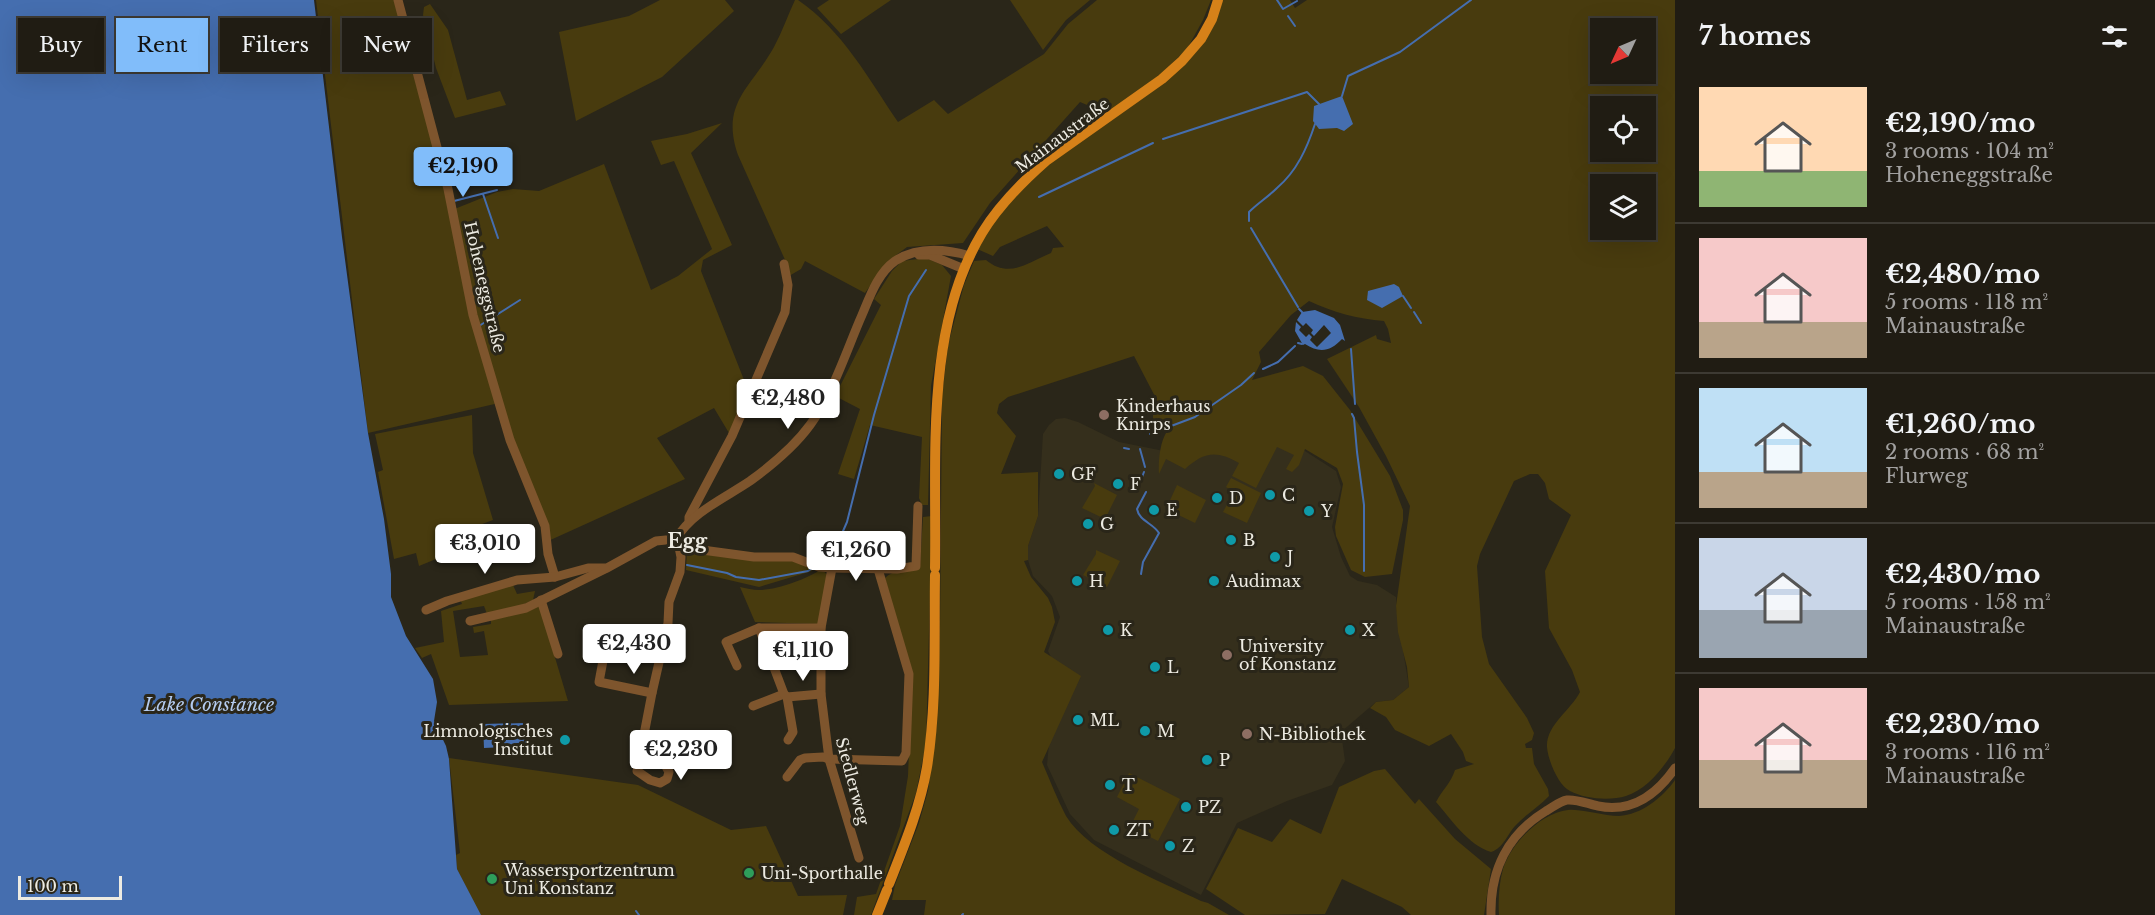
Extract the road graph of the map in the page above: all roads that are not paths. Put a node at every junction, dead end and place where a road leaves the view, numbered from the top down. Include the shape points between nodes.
1 (398, 0) edge
2 (1218, 0) edge
3 (910, 255) junction
4 (970, 256) junction
5 (784, 264) dead end
6 (964, 269) junction
7 (918, 506) dead end
8 (689, 521) junction
9 (678, 543) junction
10 (607, 568) junction
11 (832, 568) junction
12 (878, 569) junction
13 (555, 576) junction
14 (540, 600) junction
15 (426, 610) dead end
16 (470, 621) dead end
17 (759, 628) junction
18 (821, 628) junction
19 (605, 650) dead end
20 (558, 654) dead end
21 (736, 666) dead end
22 (652, 693) junction
23 (821, 694) junction
24 (786, 696) junction
25 (753, 706) dead end
26 (788, 740) dead end
27 (641, 751) junction
28 (829, 759) junction
29 (1675, 768) edge
30 (787, 777) dead end
31 (859, 858) dead end
32 (877, 915) edge
33 (1491, 915) edge

1 - 13 street, Hoheneggstraße via 448,189 473,315 510,441 545,526
2 - 4 main road, Mainaustraße via 1201,39 1182,61 1028,177 993,217
3 - 4 street via 940,249
3 - 6 street via 930,255
3 - 8 street via 897,260 879,279 828,394 809,427 752,480
4 - 6 main road, Mainaustraße
5 - 8 street via 788,285 785,312 732,436
6 - 32 main road, Mainaustraße via 949,316 940,367 933,704 927,769 912,828
7 - 12 street via 916,566
8 - 9 street
9 - 10 street via 656,541
9 - 11 street via 754,557 793,557
9 - 22 street via 680,572 669,602
10 - 13 street
10 - 14 street
11 - 12 street
11 - 18 street, Siedlerweg
12 - 28 street via 909,674 906,753 902,761 893,762
13 - 15 street via 517,580
14 - 16 street via 512,612
14 - 20 street
17 - 18 street
17 - 21 street via 726,642
17 - 24 street
18 - 23 street, Siedlerweg
19 - 22 street via 599,682
22 - 27 street
23 - 24 street
23 - 28 street, Siedlerweg
24 - 25 street
24 - 26 street via 793,732
27 - 27 street via 637,771 660,783 667,779 669,772 663,761
28 - 30 street via 800,760
28 - 31 street, Siedlerweg
29 - 33 street via 1654,793 1633,805 1610,808 1564,800 1524,826 1498,865

